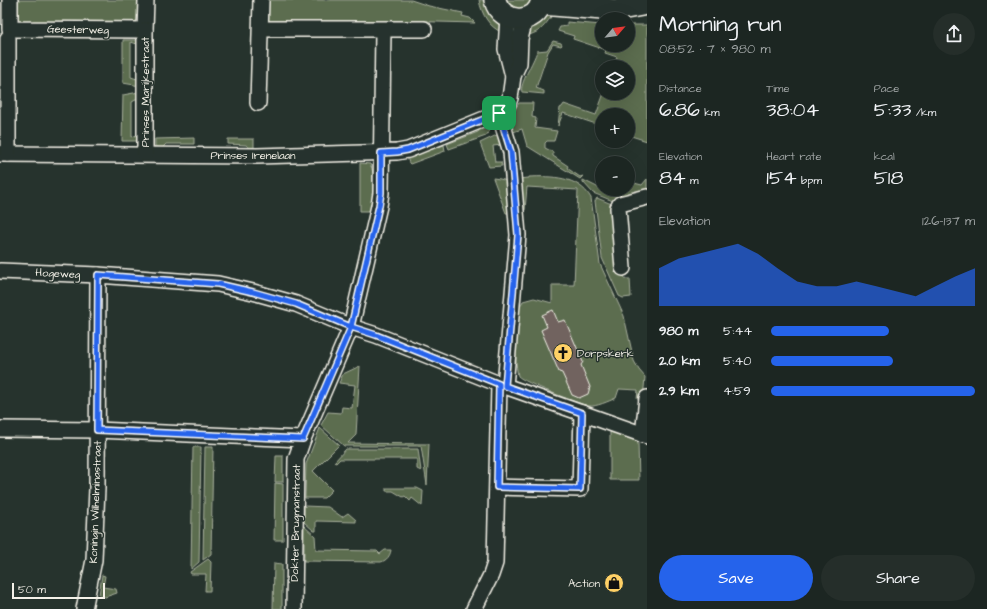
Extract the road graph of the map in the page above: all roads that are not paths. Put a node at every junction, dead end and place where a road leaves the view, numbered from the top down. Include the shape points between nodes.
1 (10, 0) edge
2 (146, 0) edge
3 (261, 0) edge
4 (494, 0) edge
5 (542, 2) edge
6 (638, 4) edge
7 (516, 18) junction
8 (261, 29) junction
9 (424, 29) dead end
10 (145, 30) junction
11 (383, 30) junction
12 (8, 38) dead end
13 (258, 103) dead end
14 (499, 113) junction
15 (381, 153) junction
16 (4, 154) edge
17 (144, 154) junction
18 (647, 197) edge
19 (623, 268) dead end
20 (0, 271) edge
21 (98, 275) junction
22 (351, 327) junction
23 (502, 385) junction
24 (647, 398) edge
25 (582, 413) junction
26 (0, 429) edge
27 (97, 430) junction
28 (645, 436) edge
29 (303, 439) junction
30 (497, 487) junction
31 (84, 609) edge
32 (294, 609) edge
33 (474, 609) edge

1 - 10 street, Geesterweg via 10,28
2 - 10 street
3 - 8 street
4 - 7 main road via 497,8
5 - 6 main road via 616,10
5 - 7 main road via 533,15
7 - 14 street via 506,49 513,76 510,98
8 - 11 street
8 - 13 street
9 - 11 street
10 - 17 street, Prinses Marijkestraat
11 - 15 street, Dokter Brugmanstraat
12 - 16 street
14 - 15 street, Prinses Irenelaan via 408,150
14 - 23 street via 511,152 518,235
15 - 17 street, Prinses Irenelaan via 257,156
15 - 22 street, Dokter Brugmanstraat via 379,206
16 - 17 street, Prinses Irenelaan
18 - 19 street via 624,202 618,208
20 - 21 street, Hogeweg
21 - 22 street, Hogeweg via 225,285 296,304
21 - 27 street, Koningin Wilhelminastraat
22 - 23 street, Hogeweg
22 - 29 street, Dokter Brugmanstraat
23 - 25 street, Hogeweg
23 - 30 street
24 - 28 street
25 - 28 street, Hogeweg
25 - 30 street via 587,489
26 - 27 street
27 - 29 street
27 - 31 street, Koningin Wilhelminastraat via 98,488 94,560
29 - 32 street, Dokter Brugmanstraat via 296,459
30 - 33 street via 495,563

